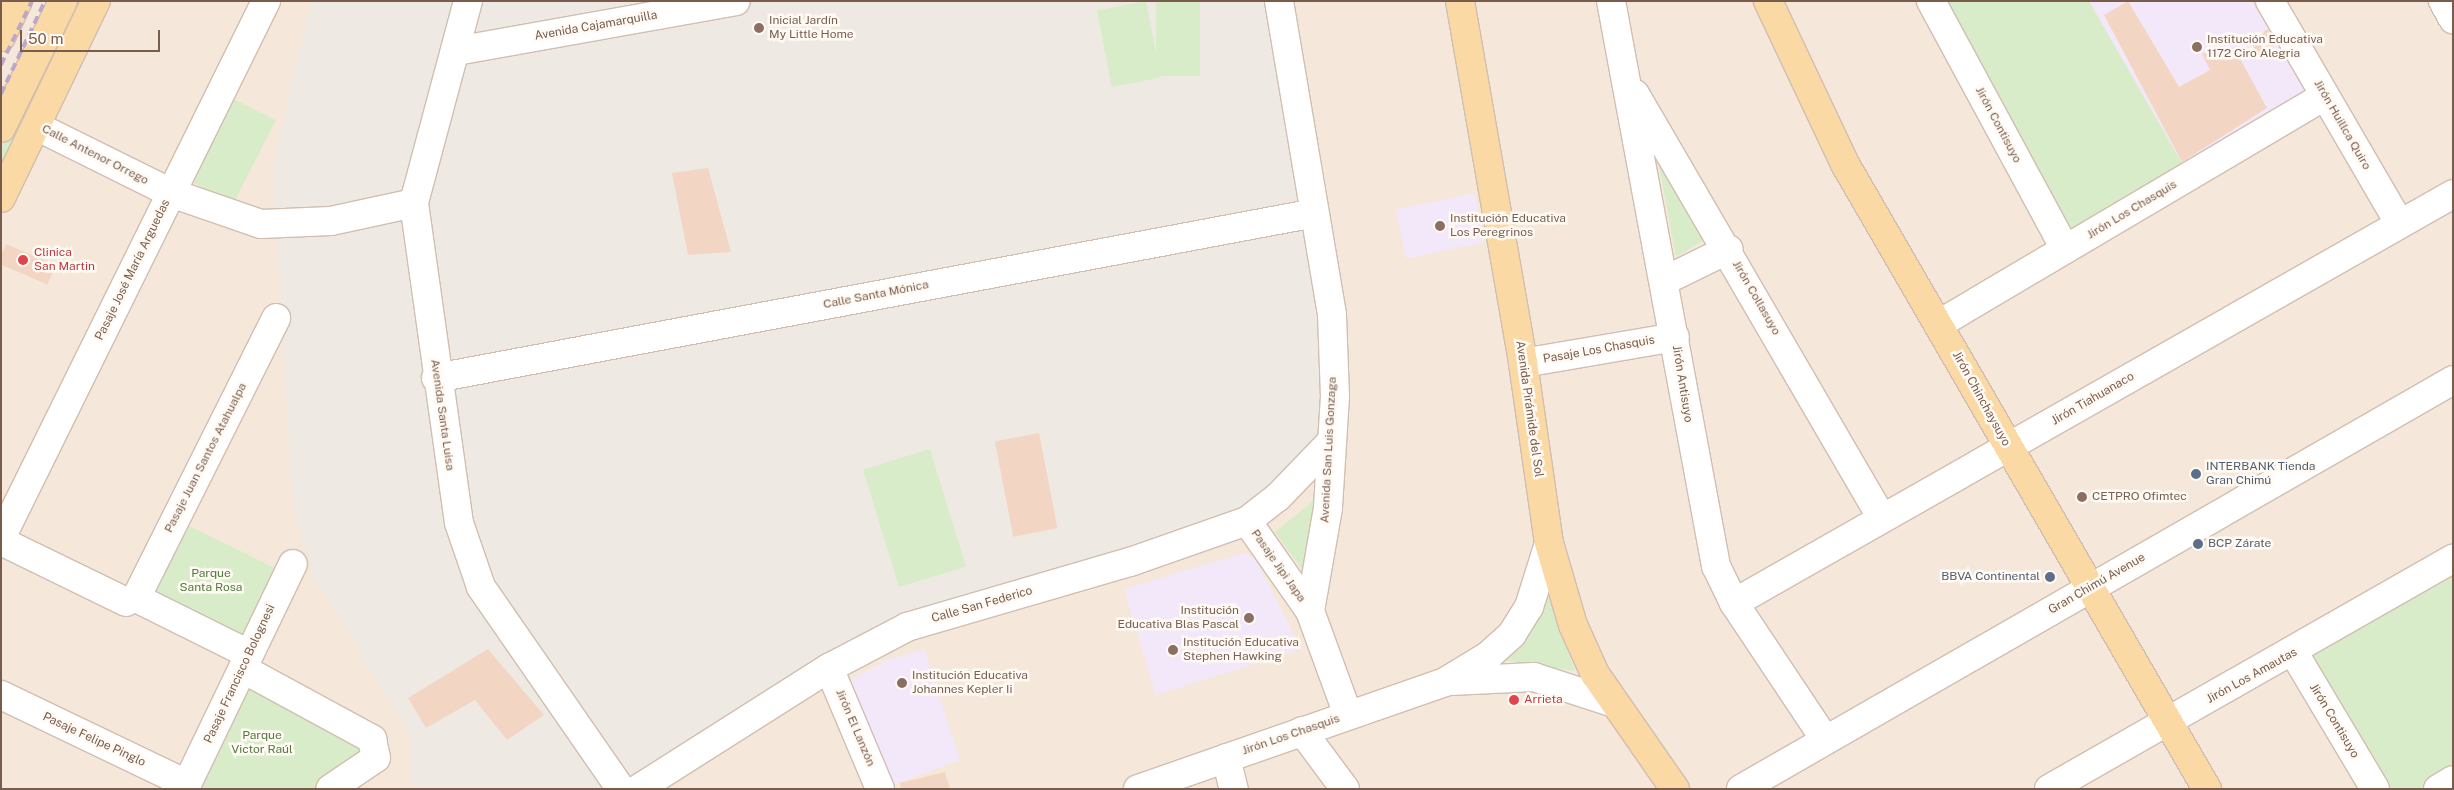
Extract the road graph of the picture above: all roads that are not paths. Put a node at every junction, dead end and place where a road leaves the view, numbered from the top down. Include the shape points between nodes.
1 (18, 1) edge
2 (63, 1) edge
3 (96, 1) edge
4 (266, 1) edge
5 (468, 1) edge
6 (736, 1) edge
7 (1279, 1) edge
8 (1460, 1) edge
9 (1611, 1) edge
10 (1768, 1) edge
11 (1932, 1) edge
12 (2270, 1) edge
13 (2442, 1) edge
14 (2453, 20) edge
15 (1, 37) edge
16 (456, 51) junction
17 (1626, 80) junction
18 (2325, 96) junction
19 (36, 126) junction
20 (1, 128) edge
21 (171, 193) junction
22 (2453, 194) edge
23 (1, 198) edge
24 (414, 203) junction
25 (1315, 213) junction
26 (2399, 223) junction
27 (1728, 249) junction
28 (2066, 249) junction
29 (1664, 281) junction
30 (276, 318) dead end
31 (1939, 324) junction
32 (1675, 337) junction
33 (1524, 363) junction
34 (436, 378) junction
35 (2453, 380) edge
36 (1330, 443) junction
37 (2008, 448) junction
38 (1882, 518) junction
39 (1247, 522) junction
40 (1, 540) edge
41 (1549, 543) junction
42 (2453, 559) edge
43 (293, 564) dead end
44 (2090, 589) junction
45 (131, 600) junction
46 (1734, 603) junction
47 (1310, 611) junction
48 (2294, 652) junction
49 (247, 662) junction
50 (829, 668) junction
51 (1445, 682) junction
52 (1, 695) edge
53 (1614, 703) junction
54 (1348, 715) junction
55 (2170, 722) junction
56 (1302, 731) junction
57 (1824, 738) junction
58 (1226, 758) junction
59 (2453, 780) edge
60 (188, 786) edge
61 (330, 789) edge
62 (621, 789) edge
63 (638, 789) edge
64 (880, 789) edge
65 (1138, 789) edge
66 (1234, 789) edge
67 (1345, 789) edge
68 (1675, 789) edge
69 (1741, 789) edge
70 (2049, 789) edge
71 (2207, 789) edge
72 (2375, 789) edge
73 (2438, 789) edge

1 - 15 main road
2 - 20 main road
3 - 19 main road
4 - 21 street, Pasaje José María Arguedas
5 - 16 street, Avenida Santa Luisa
6 - 16 street, Avenida Cajamarquilla
7 - 25 street, Avenida San Luis Gonzaga
8 - 33 main road, Avenida Pirámide del Sol
9 - 17 street, Jirón Antisuyo
10 - 31 main road, Jirón Chinchaysuyo via 1845,164
11 - 28 street, Jirón Contisuyo
12 - 18 street, Jirón Huillca Quiro
13 - 14 street
16 - 24 street, Avenida Santa Luisa
17 - 27 street, Jirón Collasuyo
17 - 29 street, Jirón Antisuyo
18 - 26 street, Jirón Huillca Quiro
18 - 28 street, Jirón Los Chasquis
19 - 21 street, Calle Antenor Orrego
19 - 23 main road
21 - 24 street, Calle Antenor Orrego via 261,224 331,221
21 - 40 street, Pasaje José María Arguedas
22 - 26 street, Jirón Tiahuanaco
24 - 34 street, Avenida Santa Luisa
25 - 34 street, Calle Santa Mónica
25 - 36 street, Avenida San Luis Gonzaga via 1332,315 1335,396
26 - 37 street, Jirón Tiahuanaco
27 - 29 street
27 - 38 street, Jirón Collasuyo
28 - 31 street, Jirón Los Chasquis
29 - 32 street, Jirón Antisuyo
30 - 45 street, Pasaje Juan Santos Atahualpa
31 - 37 main road, Jirón Chinchaysuyo
32 - 33 street, Pasaje Los Chasquis
32 - 46 street, Jirón Antisuyo via 1706,532
33 - 41 main road, Avenida Pirámide del Sol
34 - 62 street, Avenida Santa Luisa via 459,523 471,565 493,607
35 - 44 street, Gran Chimú Avenue
36 - 39 street, Calle San Federico via 1278,497
36 - 47 street, Avenida San Luis Gonzaga via 1328,508
37 - 38 street, Jirón Tiahuanaco
37 - 44 main road, Jirón Chinchaysuyo
38 - 46 street, Jirón Tiahuanaco
39 - 47 street, Pasaje Jipi Japa
39 - 50 street, Calle San Federico via 1167,551 907,628
40 - 45 street
41 - 51 street, Jirón Los Chasquis via 1529,607 1512,634 1489,655
41 - 53 main road, Avenida Pirámide del Sol via 1577,633
42 - 48 street, Jirón Los Amautas
43 - 49 street, Pasaje Francisco Bolognesi
44 - 55 main road, Jirón Chinchaysuyo
44 - 57 street, Gran Chimú Avenue
45 - 49 street
46 - 57 street, Jirón Antisuyo
47 - 54 street, Avenida San Luis Gonzaga
48 - 55 street, Jirón Los Amautas
48 - 72 street, Jirón Contisuyo
49 - 60 street, Pasaje Francisco Bolognesi
49 - 61 street via 368,736 377,752 376,758
50 - 63 street, Calle San Federico
50 - 64 street, Jirón El Lanzón
51 - 53 street, Jirón Los Chasquis via 1534,677
51 - 54 street, Jirón Los Chasquis
52 - 60 street, Pasaje Felipe Pinglo
53 - 68 main road, Avenida Pirámide del Sol
54 - 56 street, Jirón Los Chasquis
55 - 70 street, Jirón Los Amautas
55 - 71 main road, Jirón Chinchaysuyo
56 - 58 street, Jirón Los Chasquis
56 - 67 street
57 - 69 street, Gran Chimú Avenue
58 - 65 street, Jirón Los Chasquis
58 - 66 street
59 - 73 street

